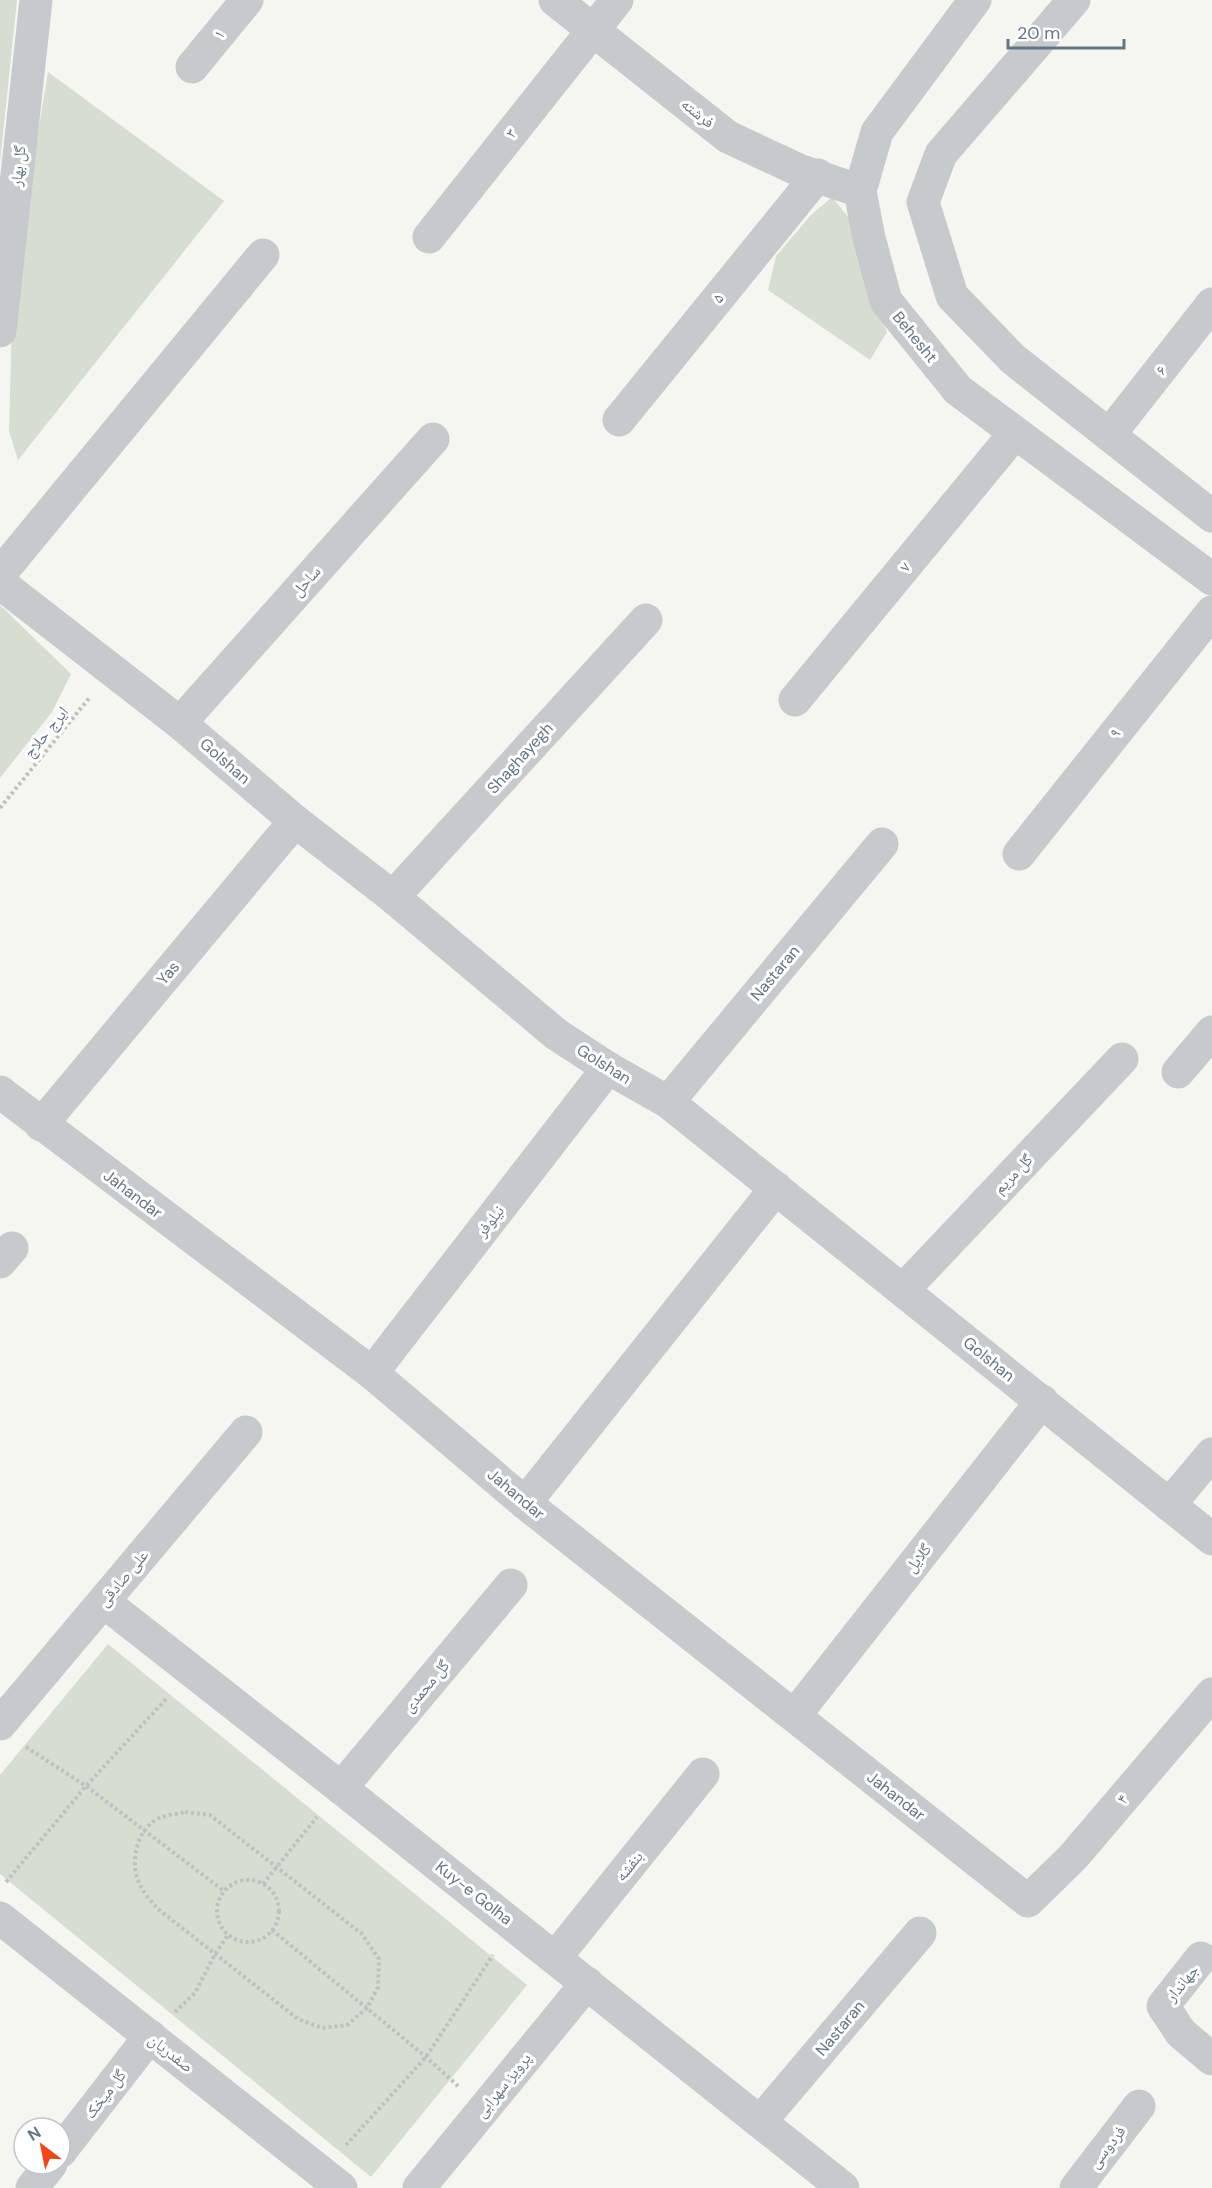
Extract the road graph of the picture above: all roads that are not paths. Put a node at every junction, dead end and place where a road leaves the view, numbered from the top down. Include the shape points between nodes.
1 (36, 0) edge
2 (246, 0) edge
3 (555, 0) edge
4 (617, 0) edge
5 (975, 0) edge
6 (1074, 0) edge
7 (594, 30) junction
8 (192, 67) dead end
9 (818, 175) junction
10 (860, 191) junction
11 (429, 237) dead end
12 (263, 255) dead end
13 (1212, 304) edge
14 (0, 331) edge
15 (619, 420) dead end
16 (1015, 433) junction
17 (1109, 435) junction
18 (433, 439) dead end
19 (1212, 516) edge
20 (0, 574) edge
21 (1212, 579) edge
22 (0, 583) edge
23 (1212, 612) edge
24 (646, 620) dead end
25 (795, 700) dead end
26 (180, 723) junction
27 (294, 820) junction
28 (882, 844) dead end
29 (1019, 854) dead end
30 (393, 897) junction
31 (1212, 1032) edge
32 (1122, 1059) dead end
33 (608, 1068) junction
34 (1178, 1072) dead end
35 (0, 1092) edge
36 (668, 1102) junction
37 (41, 1125) junction
38 (776, 1188) junction
39 (903, 1290) junction
40 (372, 1373) junction
41 (1042, 1401) junction
42 (246, 1432) dead end
43 (1212, 1454) edge
44 (525, 1503) junction
45 (1169, 1505) junction
46 (1212, 1539) edge
47 (511, 1585) dead end
48 (104, 1602) junction
49 (1212, 1694) edge
50 (795, 1715) junction
51 (10, 1733) edge
52 (703, 1774) dead end
53 (342, 1788) junction
54 (1028, 1900) joint
55 (0, 1918) edge
56 (920, 1933) dead end
57 (555, 1958) junction
58 (1201, 1958) dead end
59 (587, 1983) junction
60 (150, 2036) junction
61 (1212, 2059) edge
62 (1139, 2106) dead end
63 (760, 2122) junction
64 (72, 2137) edge
65 (42, 2176) edge
66 (331, 2180) edge
67 (824, 2182) edge
68 (32, 2188) edge
69 (419, 2188) edge
70 (1076, 2188) edge

1 - 14 street, گل بهار
2 - 8 street, ۱
3 - 7 street, فرشته
4 - 7 street
5 - 10 street, Behesht via 877,132
6 - 17 street via 942,154 923,202 952,296 1013,359
7 - 9 street, فرشته via 729,137
7 - 11 street, ۳
9 - 10 street, فرشته
9 - 15 street, ۵
10 - 16 street, Behesht via 886,301 958,390
12 - 20 street
13 - 17 street, ۶
16 - 21 street, Behesht
16 - 25 street, ۷
17 - 19 street
18 - 26 street, ساحل
22 - 26 street, Golshan
23 - 29 street, ۹
24 - 30 street, Shaghayegh
26 - 27 street, Golshan
27 - 30 street, Golshan
27 - 37 street, Yas
28 - 36 street, Nastaran
30 - 33 street, Golshan via 556,1034
31 - 34 street
32 - 39 street, گل مریم
33 - 36 street, Golshan
33 - 40 street, نیلوفر
35 - 37 street, Jahandar
36 - 38 street, Golshan
37 - 40 street, Jahandar
38 - 39 street, Golshan
38 - 44 street
39 - 41 street, Golshan
40 - 44 street, Jahandar
41 - 45 street, Golshan
41 - 50 street, گلایل
42 - 48 street, علی صادقی
43 - 45 street
44 - 50 street, Jahandar
45 - 46 street, Golshan
47 - 53 street, گل محمدی
48 - 51 street, علی صادقی
48 - 53 street, Kuy-e Golha
49 - 54 street, ۴ via 1073,1857
50 - 54 street, Jahandar
52 - 57 street, بنفشه
53 - 57 street, Kuy-e Golha
55 - 60 street, صفدریان
56 - 63 street, Nastaran
57 - 59 street, Kuy-e Golha
58 - 61 street, جهاندار via 1163,2006 1181,2033
59 - 63 street, Kuy-e Golha
59 - 69 street, پرویز سهرابی
60 - 64 street, گل میخک
60 - 66 street, صفدریان
62 - 70 street, فردوسی
63 - 67 street, Kuy-e Golha
65 - 68 street

